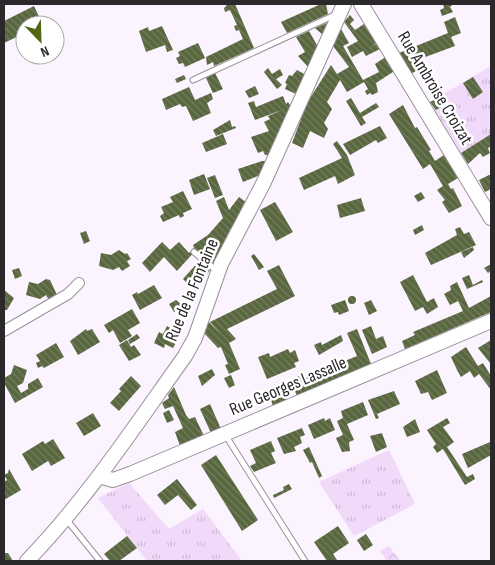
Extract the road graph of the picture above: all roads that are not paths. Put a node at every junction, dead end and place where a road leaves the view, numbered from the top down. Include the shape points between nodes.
1 (361, 4) edge
2 (343, 8) edge
3 (193, 80) dead end
4 (491, 218) edge
5 (194, 252) dead end
6 (217, 272) junction
7 (79, 283) dead end
8 (491, 321) edge
9 (4, 331) edge
10 (224, 433) junction
11 (99, 476) junction
12 (65, 519) junction
13 (27, 561) edge
14 (100, 561) edge
15 (305, 561) edge

1 - 4 street, Rue Ambroise Croizat
2 - 3 lane
2 - 6 street, Rue de la Fontaine via 264,182
5 - 6 lane
6 - 11 street, Rue de la Fontaine via 195,338 185,356
7 - 9 street via 68,294
8 - 10 street, Rue Georges Lassalle
10 - 11 street, Rue Georges Lassalle via 113,480
10 - 15 lane
11 - 12 street, Rue de la Fontaine
12 - 13 street, Rue de la Fontaine
12 - 14 lane

